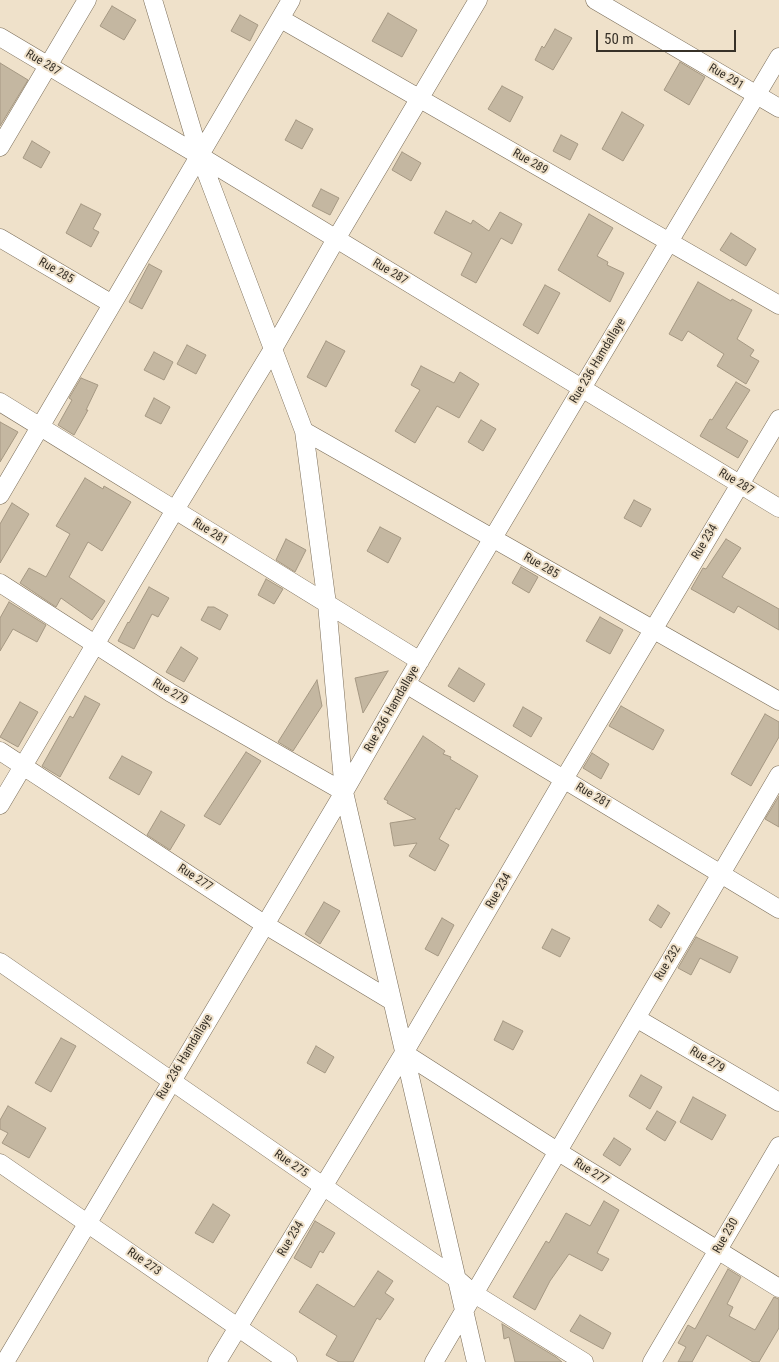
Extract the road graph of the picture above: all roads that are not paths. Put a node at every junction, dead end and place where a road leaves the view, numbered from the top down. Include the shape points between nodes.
1 (87, 0) edge
2 (153, 0) edge
3 (291, 0) edge
4 (478, 0) edge
5 (595, 0) edge
6 (281, 19) junction
7 (0, 37) edge
8 (779, 57) edge
9 (48, 66) junction
10 (756, 95) junction
11 (419, 99) junction
12 (779, 108) edge
13 (0, 147) edge
14 (200, 156) junction
15 (0, 238) edge
16 (336, 239) junction
17 (669, 242) junction
18 (112, 304) junction
19 (779, 305) edge
20 (274, 349) junction
21 (582, 388) junction
22 (0, 402) edge
23 (779, 419) edge
24 (40, 427) junction
25 (304, 431) junction
26 (739, 485) junction
27 (0, 495) edge
28 (779, 508) edge
29 (175, 510) junction
30 (493, 539) junction
31 (0, 583) edge
32 (327, 604) junction
33 (653, 630) junction
34 (96, 645) junction
35 (420, 661) junction
36 (406, 684) junction
37 (779, 702) edge
38 (0, 751) edge
39 (23, 766) junction
40 (779, 775) edge
41 (564, 779) junction
42 (344, 792) junction
43 (0, 805) edge
44 (721, 874) junction
45 (779, 909) edge
46 (264, 924) junction
47 (0, 962) edge
48 (392, 1001) junction
49 (636, 1018) junction
50 (404, 1053) junction
51 (171, 1080) junction
52 (779, 1102) edge
53 (779, 1146) edge
54 (557, 1151) junction
55 (0, 1163) edge
56 (323, 1186) junction
57 (87, 1223) junction
58 (718, 1250) junction
59 (457, 1279) junction
60 (779, 1288) edge
61 (473, 1293) junction
62 (465, 1312) junction
63 (238, 1327) junction
64 (4, 1362) edge
65 (217, 1362) edge
66 (288, 1362) edge
67 (434, 1362) edge
68 (476, 1362) edge
69 (584, 1362) edge
70 (652, 1362) edge

1 - 9 street
2 - 14 street
3 - 6 street
4 - 11 street
5 - 10 street, Rue 291
6 - 11 street, Rue 289
6 - 14 street
7 - 9 street, Rue 287
8 - 10 street, Rue 236 Hamdallaye
9 - 13 street
9 - 14 street, Rue 287
10 - 12 street, Rue 291
10 - 17 street, Rue 236 Hamdallaye
11 - 16 street
11 - 17 street, Rue 289
14 - 16 street, Rue 287
14 - 18 street
14 - 20 street
15 - 18 street, Rue 285
16 - 20 street
16 - 21 street, Rue 287
17 - 19 street, Rue 289
17 - 21 street, Rue 236 Hamdallaye
18 - 24 street
20 - 25 street
20 - 29 street
21 - 26 street, Rue 287
21 - 30 street, Rue 236 Hamdallaye
22 - 24 street, Rue 281
23 - 26 street, Rue 234
24 - 27 street
24 - 29 street, Rue 281
25 - 30 street, Rue 285
25 - 32 street
26 - 28 street, Rue 287
26 - 33 street, Rue 234
29 - 32 street, Rue 281
29 - 34 street
30 - 33 street, Rue 285
30 - 35 street, Rue 236 Hamdallaye
31 - 34 street, Rue 279
32 - 35 street, Rue 281
32 - 42 street
33 - 37 street, Rue 285
33 - 41 street, Rue 234
34 - 39 street
34 - 42 street, Rue 279 via 171,693
35 - 36 street, Rue 236 Hamdallaye
36 - 41 street, Rue 281
36 - 42 street, Rue 236 Hamdallaye
38 - 39 street, Rue 277
39 - 43 street
39 - 46 street, Rue 277
40 - 44 street, Rue 232
41 - 44 street, Rue 281
41 - 50 street, Rue 234
42 - 46 street, Rue 236 Hamdallaye
42 - 48 street
44 - 45 street, Rue 281
44 - 49 street, Rue 232
46 - 48 street, Rue 277
46 - 51 street, Rue 236 Hamdallaye
47 - 51 street, Rue 275
48 - 50 street
49 - 52 street, Rue 279
49 - 54 street, Rue 232
50 - 54 street, Rue 277
50 - 56 street, Rue 234
50 - 59 street
51 - 56 street, Rue 275
51 - 57 street, Rue 236 Hamdallaye
53 - 58 street, Rue 230
54 - 58 street, Rue 277
54 - 61 street, Rue 232
55 - 57 street, Rue 273
56 - 59 street, Rue 275
56 - 63 street, Rue 234
57 - 63 street, Rue 273
57 - 64 street, Rue 236 Hamdallaye
58 - 60 street, Rue 277
58 - 70 street, Rue 230
59 - 61 street, Rue 275
59 - 62 street
61 - 62 street, Rue 232
61 - 69 street, Rue 275
62 - 67 street, Rue 232
62 - 68 street
63 - 65 street, Rue 234
63 - 66 street, Rue 273

